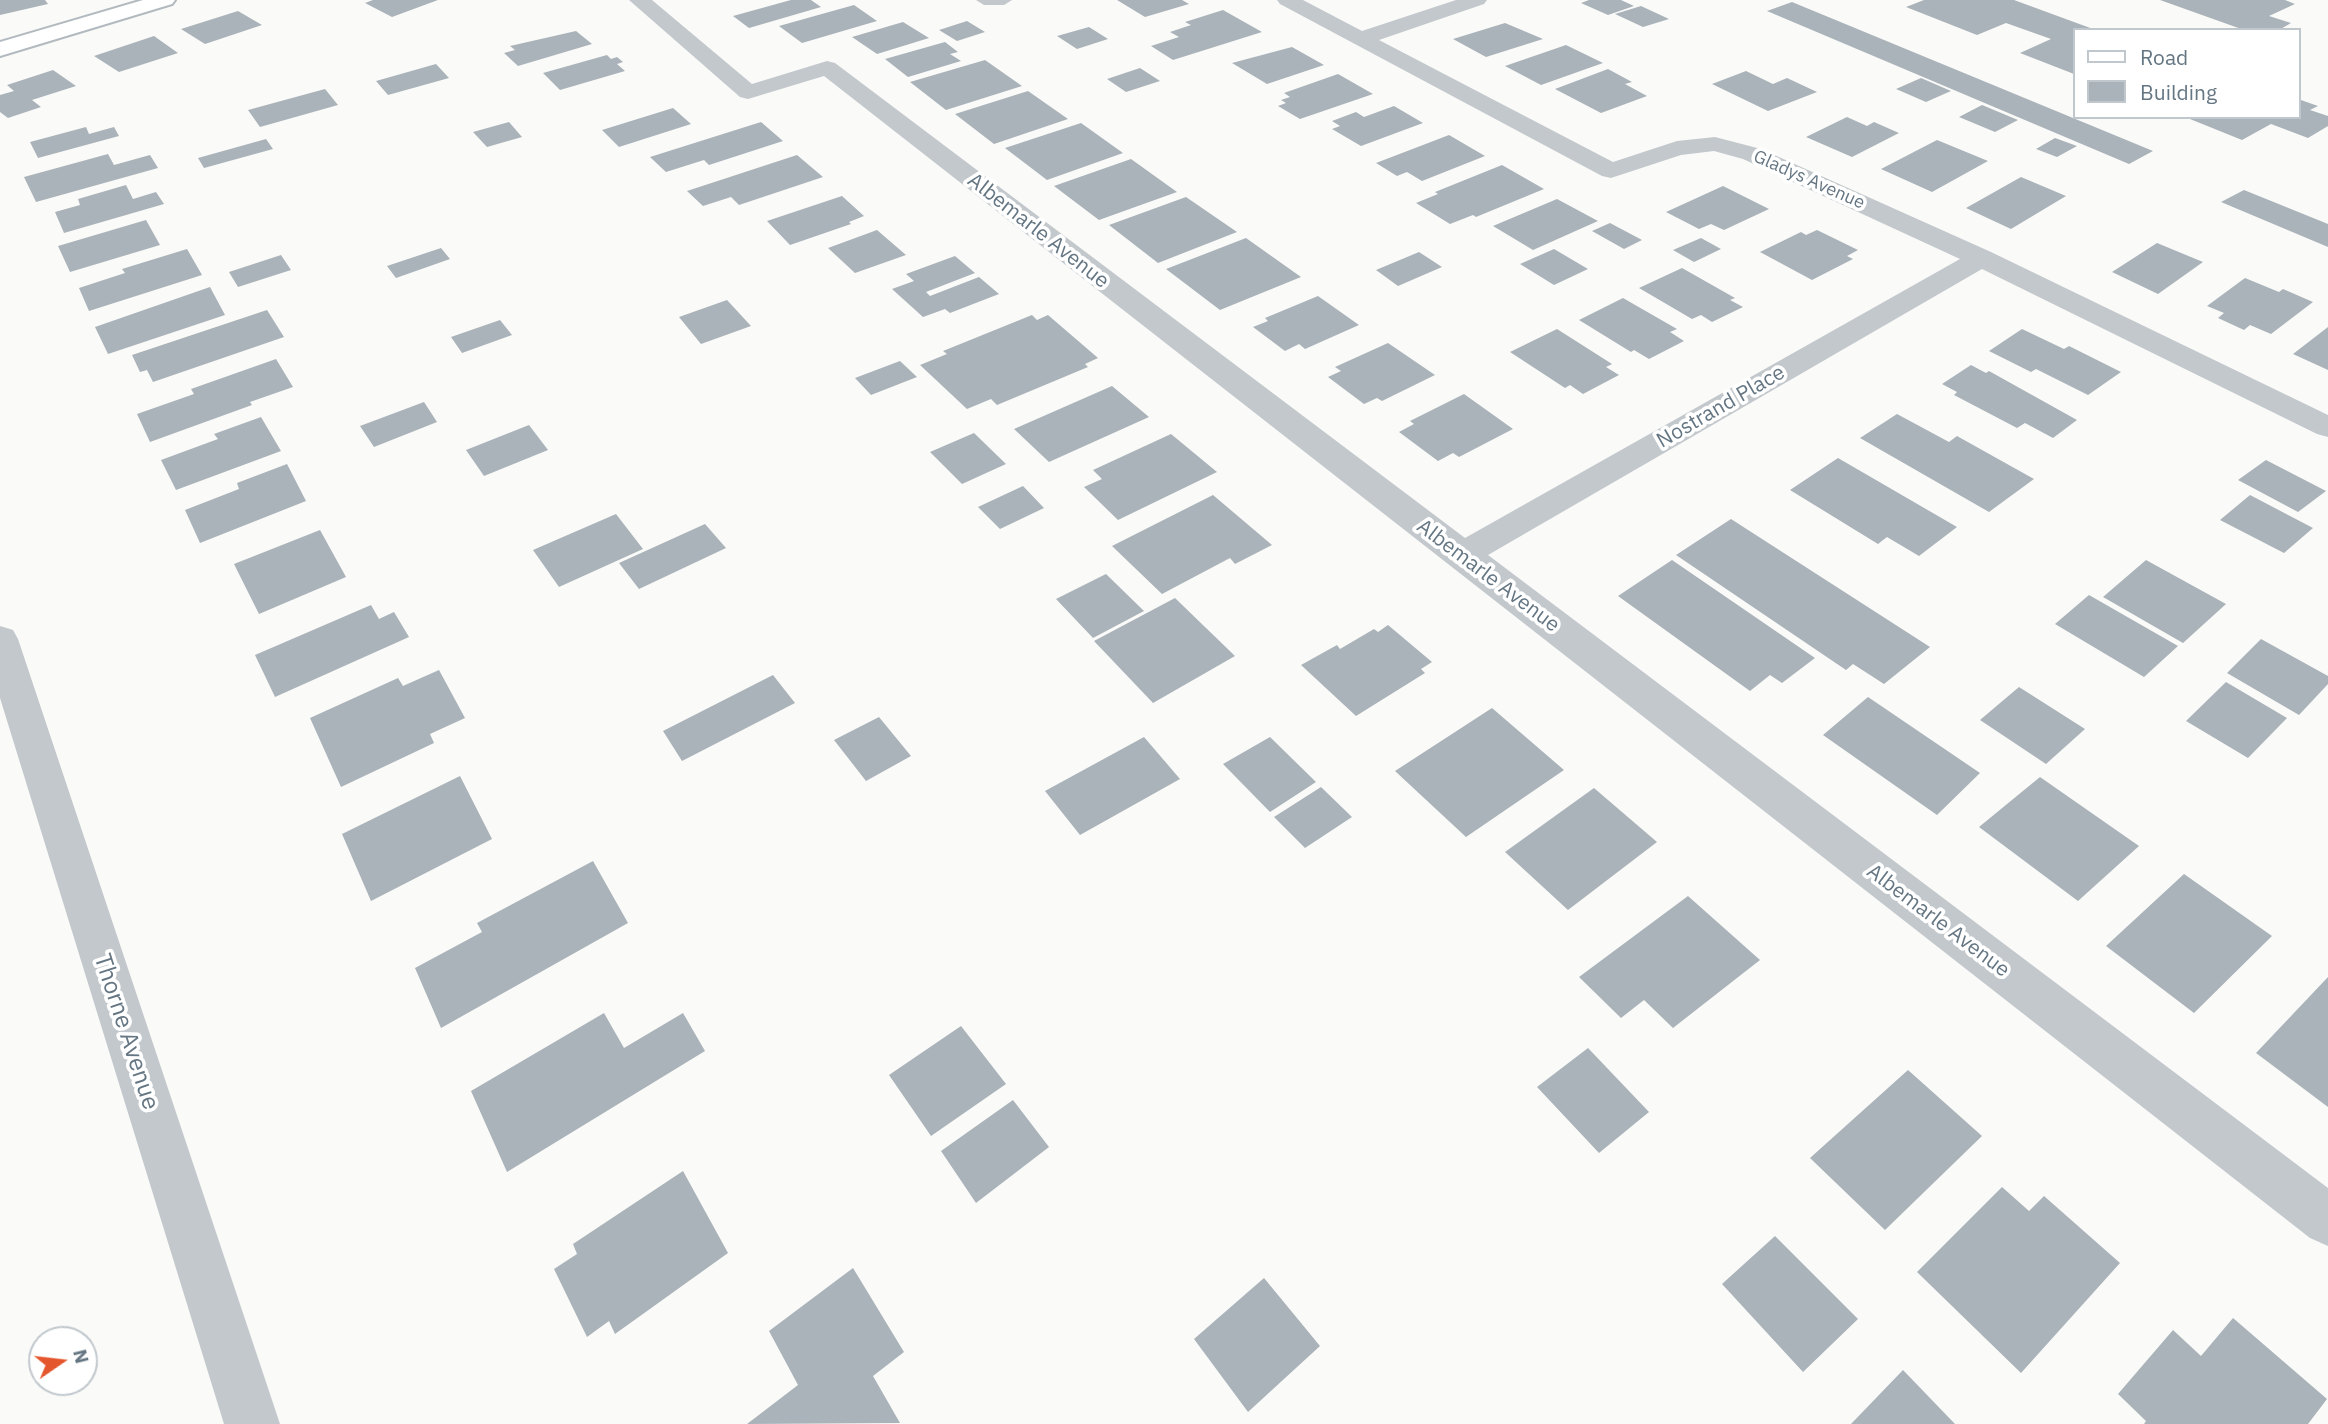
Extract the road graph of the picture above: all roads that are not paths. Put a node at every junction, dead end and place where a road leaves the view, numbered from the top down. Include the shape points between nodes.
1 (165, 0) edge
2 (639, 0) edge
3 (984, 0) edge
4 (1004, 0) edge
5 (1287, 0) edge
6 (1477, 0) edge
7 (1360, 39) junction
8 (0, 49) edge
9 (1981, 258) junction
10 (2328, 427) edge
11 (1461, 555) junction
12 (0, 639) edge
13 (2328, 1220) edge
14 (252, 1424) edge

1 - 8 main road
2 - 11 street, Albemarle Avenue via 748,92 827,68
3 - 4 lane
5 - 7 street, Gladys Avenue
6 - 7 street
7 - 9 street, Gladys Avenue via 1611,171 1677,148 1728,146
9 - 10 street, Gladys Avenue
9 - 11 street, Nostrand Place
11 - 13 street, Albemarle Avenue
12 - 14 street, Thorne Avenue

